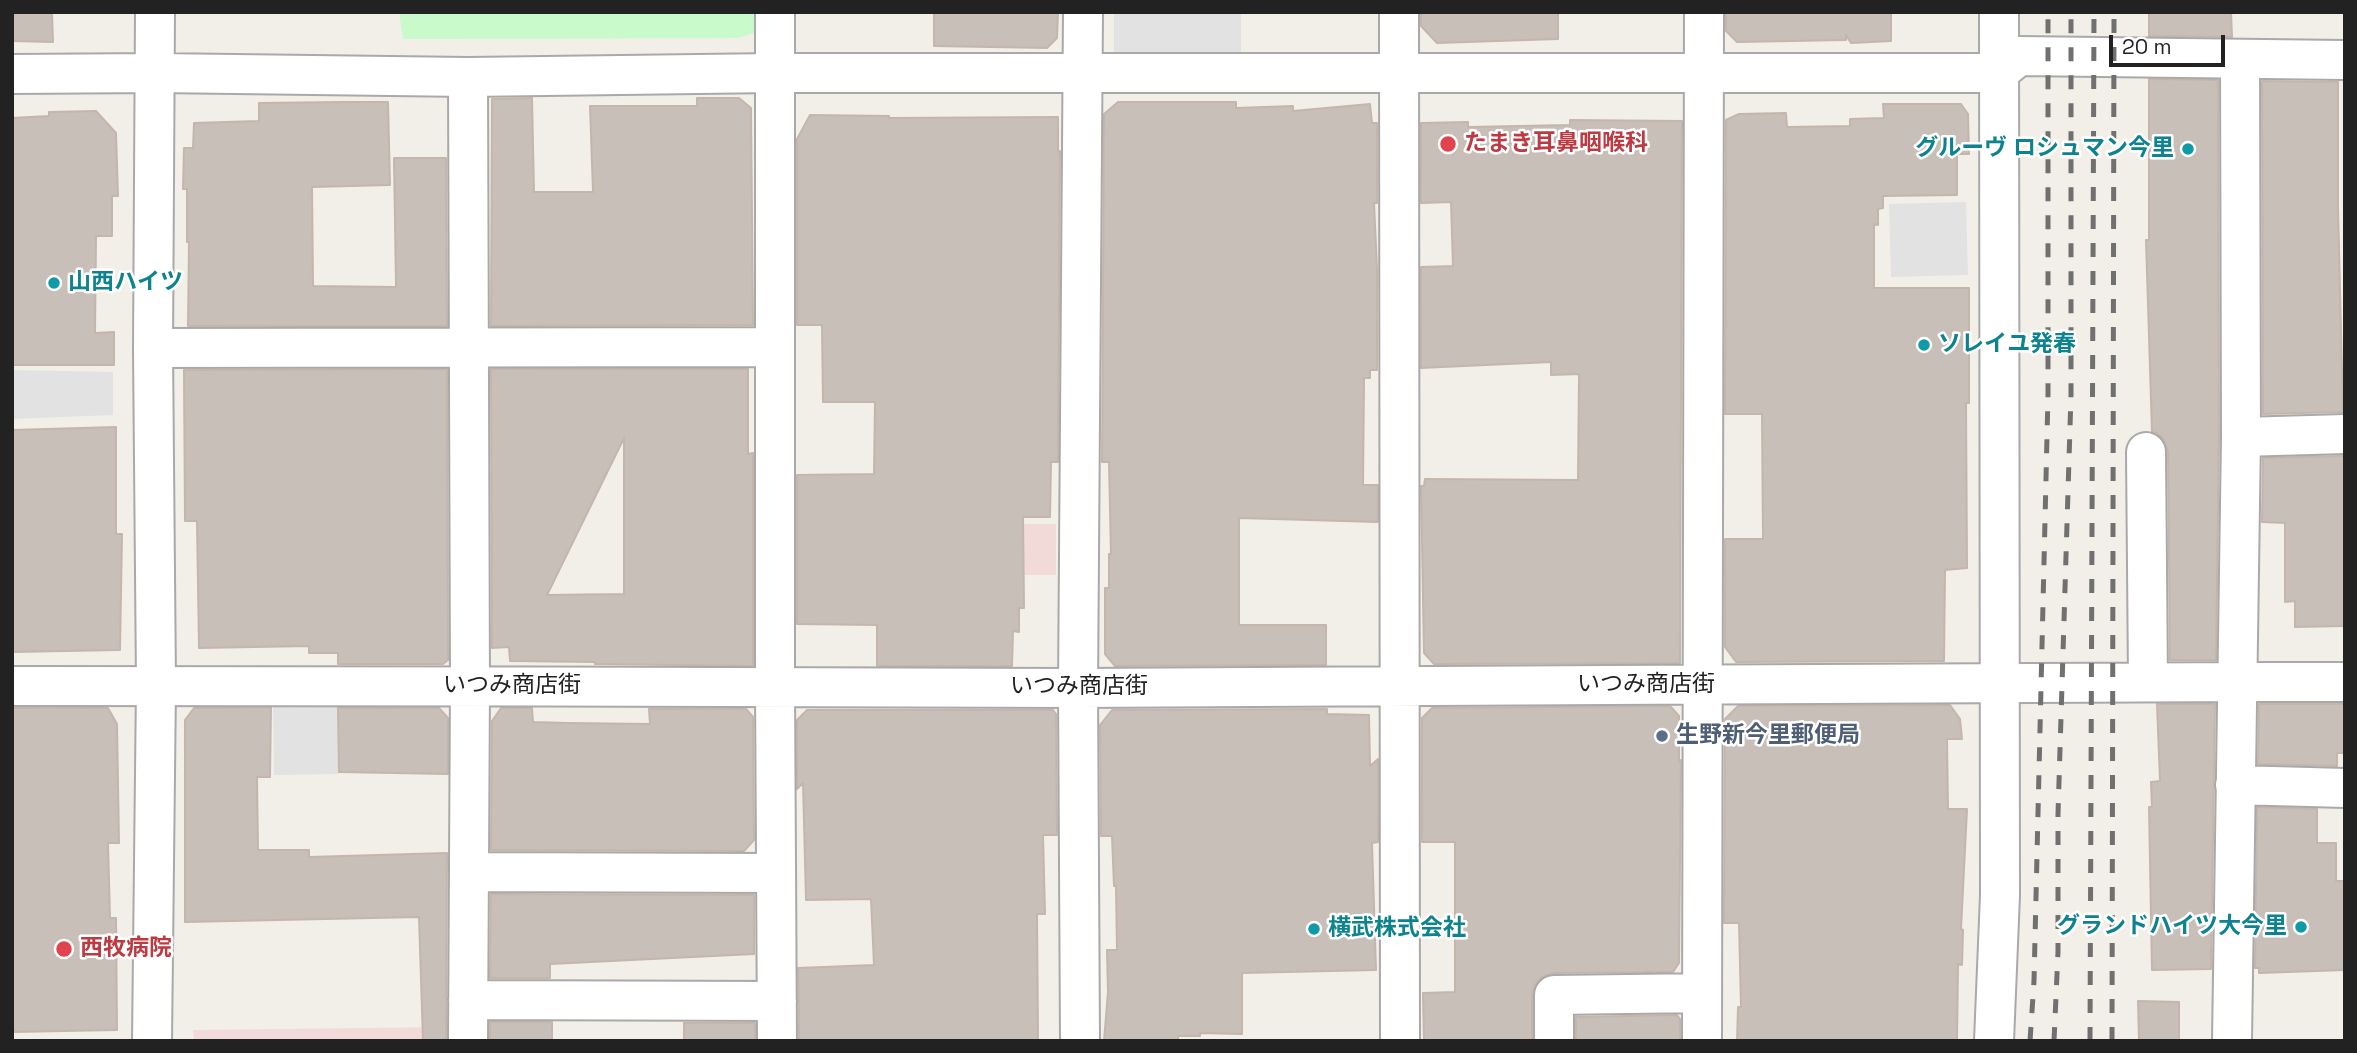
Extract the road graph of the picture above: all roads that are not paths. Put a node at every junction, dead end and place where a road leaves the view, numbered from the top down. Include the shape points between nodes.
1 (155, 12) edge
2 (775, 12) edge
3 (1083, 12) edge
4 (1399, 12) edge
5 (1704, 12) edge
6 (1999, 12) edge
7 (2240, 59) junction
8 (2345, 60) edge
9 (1399, 72) junction
10 (156, 73) junction
11 (775, 73) junction
12 (1082, 73) junction
13 (1704, 73) junction
14 (1998, 73) junction
15 (12, 74) edge
16 (468, 76) junction
17 (469, 346) junction
18 (775, 347) junction
19 (152, 348) junction
20 (2345, 434) edge
21 (2241, 437) junction
22 (2146, 452) dead end
23 (2148, 680) junction
24 (2001, 682) junction
25 (2236, 682) junction
26 (2345, 682) edge
27 (156, 685) junction
28 (470, 685) junction
29 (1399, 685) junction
30 (1704, 685) junction
31 (12, 686) edge
32 (775, 686) junction
33 (1078, 688) junction
34 (2235, 785) junction
35 (2345, 788) edge
36 (469, 872) junction
37 (776, 873) junction
38 (1702, 993) junction
39 (468, 1000) junction
40 (778, 1001) junction
41 (152, 1041) edge
42 (468, 1041) edge
43 (777, 1041) edge
44 (1080, 1041) edge
45 (1400, 1041) edge
46 (1554, 1041) edge
47 (1702, 1041) edge
48 (1994, 1041) edge
49 (2232, 1041) edge

1 - 10 street
2 - 11 street
3 - 12 street
4 - 9 street
5 - 13 street
6 - 14 street
7 - 8 street
7 - 14 street via 2019,56
7 - 21 street
9 - 12 street
9 - 13 street
9 - 29 street
10 - 15 street
10 - 16 street
10 - 19 street
11 - 12 street
11 - 16 street
11 - 18 street
12 - 33 street
13 - 14 street
13 - 30 street
14 - 24 street
16 - 17 street
17 - 18 street
17 - 19 street
17 - 28 street
18 - 32 street
19 - 27 street
20 - 21 street
21 - 25 street
22 - 23 street
23 - 24 street, いつみ商店街
23 - 25 street, いつみ商店街
24 - 30 street, いつみ商店街
24 - 48 street
25 - 26 street, いつみ商店街
25 - 34 street
27 - 28 street, いつみ商店街
27 - 31 street, いつみ商店街
27 - 41 street
28 - 32 street, いつみ商店街
28 - 36 street
29 - 30 street, いつみ商店街
29 - 33 street, いつみ商店街
29 - 45 street
30 - 38 street
32 - 33 street, いつみ商店街
32 - 37 street
33 - 44 street
34 - 35 street
34 - 49 street
36 - 37 street
36 - 39 street
37 - 40 street
38 - 46 street via 1554,995
38 - 47 street
39 - 40 street
39 - 42 street
40 - 43 street

